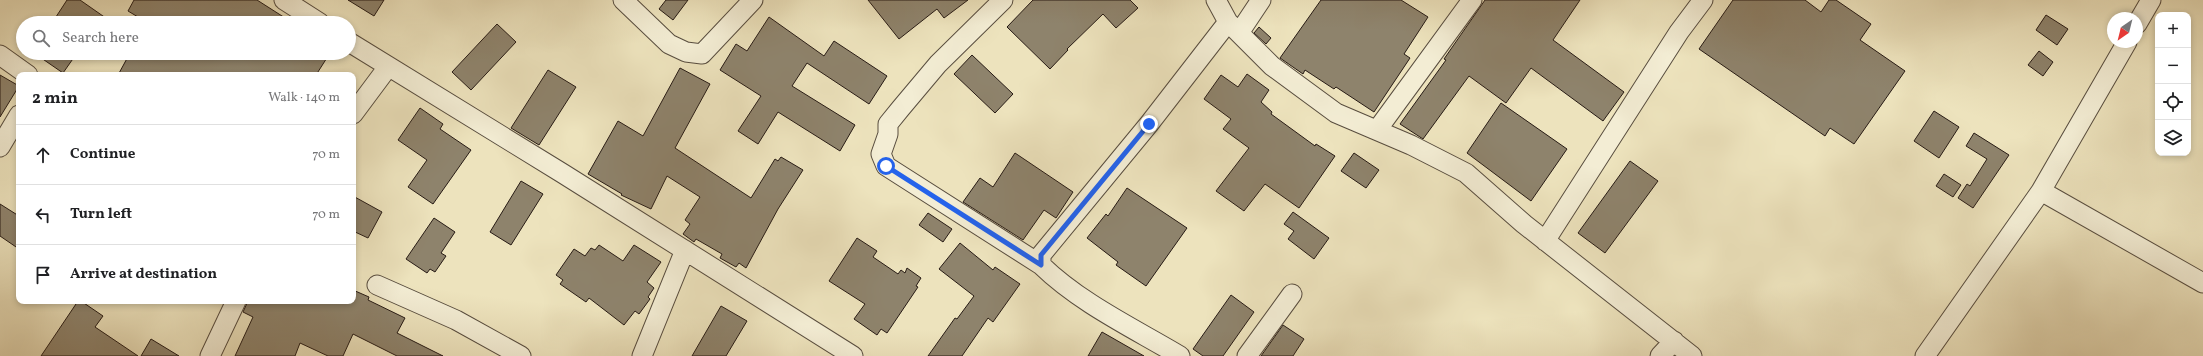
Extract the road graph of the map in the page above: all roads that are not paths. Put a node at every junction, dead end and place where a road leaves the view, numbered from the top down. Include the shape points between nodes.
1 (284, 0) edge
2 (623, 0) edge
3 (753, 0) edge
4 (1003, 0) edge
5 (1216, 0) edge
6 (1261, 0) edge
7 (1472, 0) edge
8 (1703, 0) edge
9 (2151, 0) edge
10 (2143, 14) edge
11 (309, 16) edge
12 (1233, 28) junction
13 (356, 46) edge
14 (2124, 48) edge
15 (0, 56) edge
16 (388, 67) junction
17 (24, 72) edge
18 (356, 110) edge
19 (16, 120) edge
20 (1377, 130) junction
21 (0, 147) edge
22 (2041, 191) junction
23 (1545, 241) junction
24 (686, 250) junction
25 (1041, 265) junction
26 (2203, 283) edge
27 (377, 285) dead end
28 (1292, 294) dead end
29 (235, 304) edge
30 (1674, 341) junction
31 (210, 356) edge
32 (521, 356) edge
33 (642, 356) edge
34 (853, 356) edge
35 (1180, 356) edge
36 (1247, 356) edge
37 (1660, 356) edge
38 (1692, 356) edge
39 (1925, 356) edge

1 - 11 street
2 - 3 street via 669,44 686,52 702,54
4 - 25 street via 938,64 888,124 888,134 881,154 886,166
5 - 12 street
6 - 12 street
7 - 20 street
8 - 23 street via 1671,44
9 - 10 street
12 - 20 street via 1272,66 1336,113
12 - 25 street via 1149,124 1041,255
13 - 16 street
14 - 22 street
15 - 17 street
16 - 18 street
16 - 24 street
19 - 21 street
20 - 23 street via 1466,173
22 - 26 street
22 - 39 street
23 - 30 street
24 - 33 street
24 - 34 street
25 - 35 street via 1054,278 1095,305
27 - 32 street via 456,320
28 - 36 street
29 - 31 street
30 - 37 street
30 - 38 street

